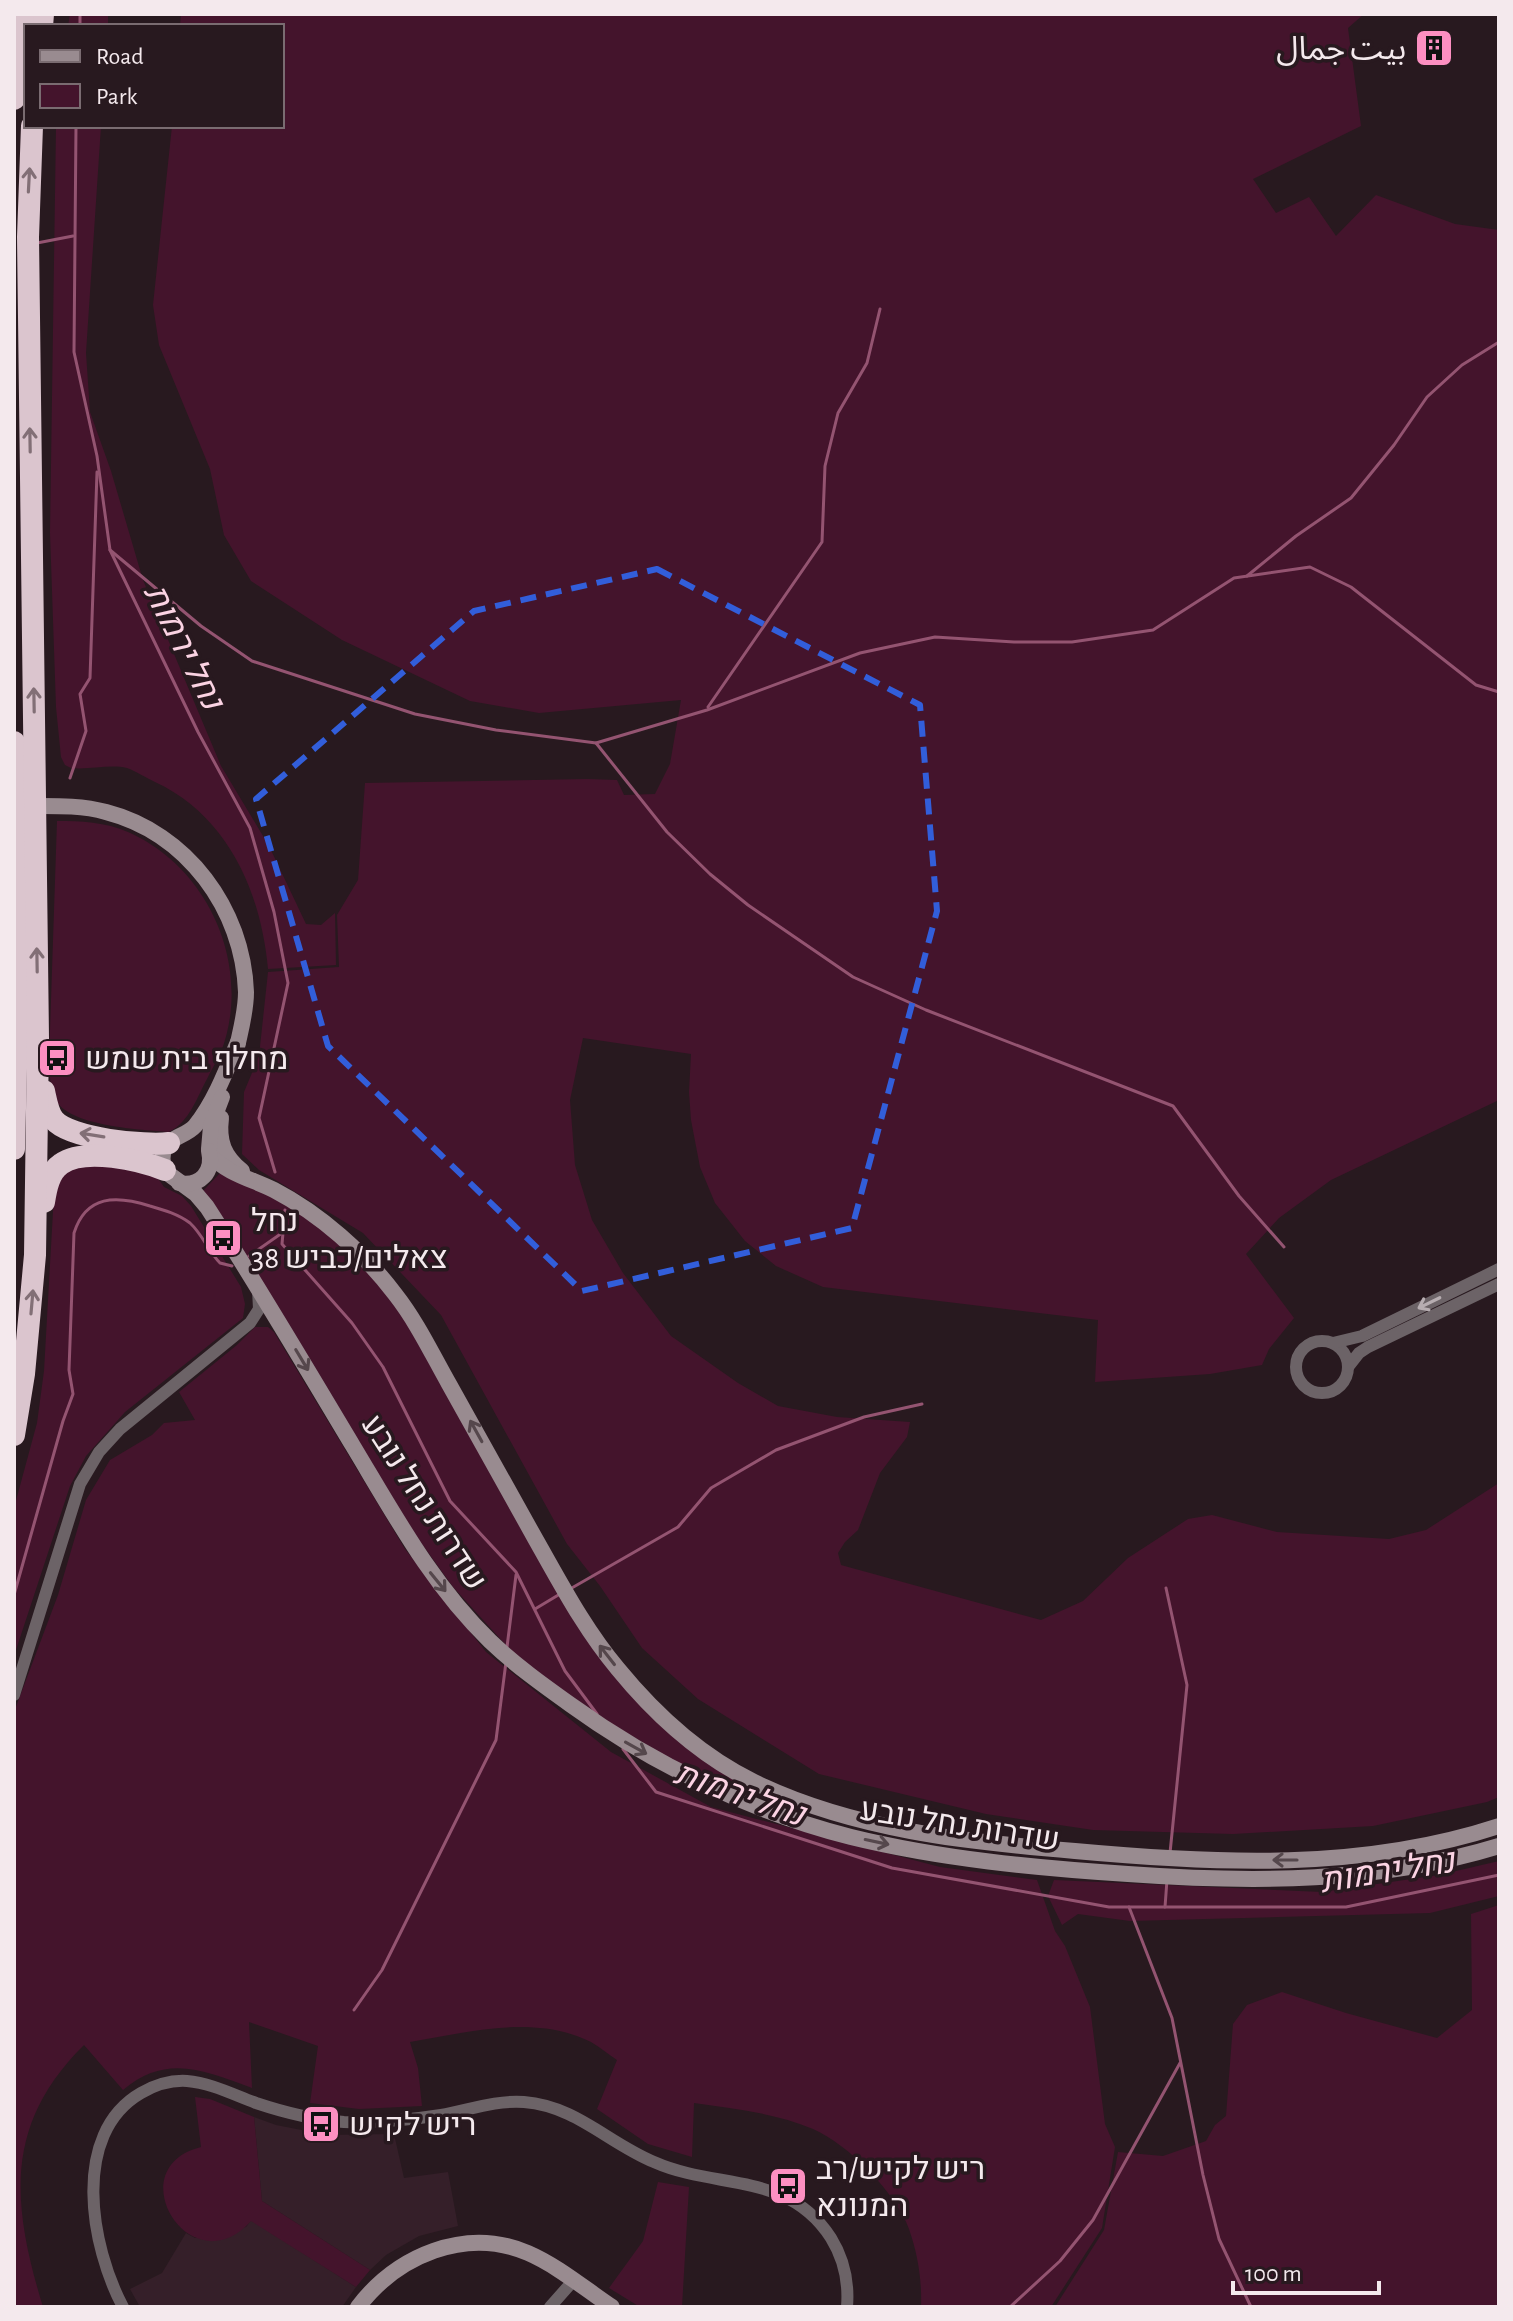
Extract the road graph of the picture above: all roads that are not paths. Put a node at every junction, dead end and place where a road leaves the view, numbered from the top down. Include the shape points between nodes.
1 (23, 14) edge
2 (14, 99) edge
3 (32, 128) edge
4 (14, 742) edge
5 (14, 805) edge
6 (16, 992) edge
7 (38, 1038) junction
8 (238, 1042) junction
9 (231, 1069) junction
10 (15, 1104) edge
11 (176, 1139) junction
12 (14, 1149) edge
13 (210, 1153) junction
14 (172, 1176) junction
15 (256, 1182) junction
16 (35, 1255) junction
17 (1499, 1269) edge
18 (1499, 1284) edge
19 (258, 1287) junction
20 (250, 1323) junction
21 (282, 1328) junction
22 (1333, 1343) junction
23 (1348, 1367) junction
24 (14, 1435) edge
25 (14, 1695) edge
26 (1499, 1826) edge
27 (1499, 1846) edge
28 (570, 2284) junction
29 (123, 2307) edge
30 (358, 2307) edge
31 (371, 2307) edge
32 (550, 2307) edge
33 (595, 2307) edge
34 (612, 2307) edge
35 (847, 2307) edge

1 - 2 highway
7 -> 3 highway via 28,237
4 - 6 highway
5 - 8 main road via 73,806 142,825 176,846 206,877 240,954 246,996
6 - 10 highway
11 -> 7 highway via 147,1144 77,1133 55,1121 43,1088
7 - 16 highway
8 - 9 main road
8 - 11 main road via 204,1111
9 - 13 main road via 211,1126
9 - 15 main road via 220,1140 231,1161
10 - 12 highway
11 - 13 main road via 197,1138
11 - 14 main road via 163,1156
13 - 14 main road via 202,1178 193,1183
13 - 15 main road, שדרות נחל נובע via 226,1170
14 - 16 highway via 144,1163 99,1156 62,1163 46,1188
14 - 19 main road, שדרות נחל נובע via 200,1198
26 -> 15 main road, שדרות נחל נובע via 1428,1846 1338,1858 1145,1857 894,1828 815,1808 750,1780 657,1712 596,1642 395,1294 323,1222
24 -> 16 highway
17 -> 22 street via 1362,1336
18 - 23 street via 1368,1347
19 - 20 street via 259,1309
19 - 21 main road, שדרות נחל נובע
20 - 21 street via 269,1321
20 - 25 street via 99,1452 80,1484
21 -> 27 main road, שדרות נחל נובע via 429,1571 489,1641 626,1742 745,1801 820,1828 894,1846 1159,1877 1353,1876
22 - 23 street
22 - 23 street via 1318,1341 1303,1348 1296,1363 1299,1379 1311,1391 1327,1393 1342,1384
28 - 30 main road via 525,2252 468,2243 410,2260
28 - 31 main road via 519,2261 489,2254 455,2255 412,2271
28 - 32 street
28 - 33 main road
28 - 34 main road
29 - 35 street via 97,2220 97,2154 109,2124 130,2100 154,2087 187,2081 328,2121 395,2121 501,2102 551,2106 661,2166 769,2189 800,2205 838,2250 848,2285

